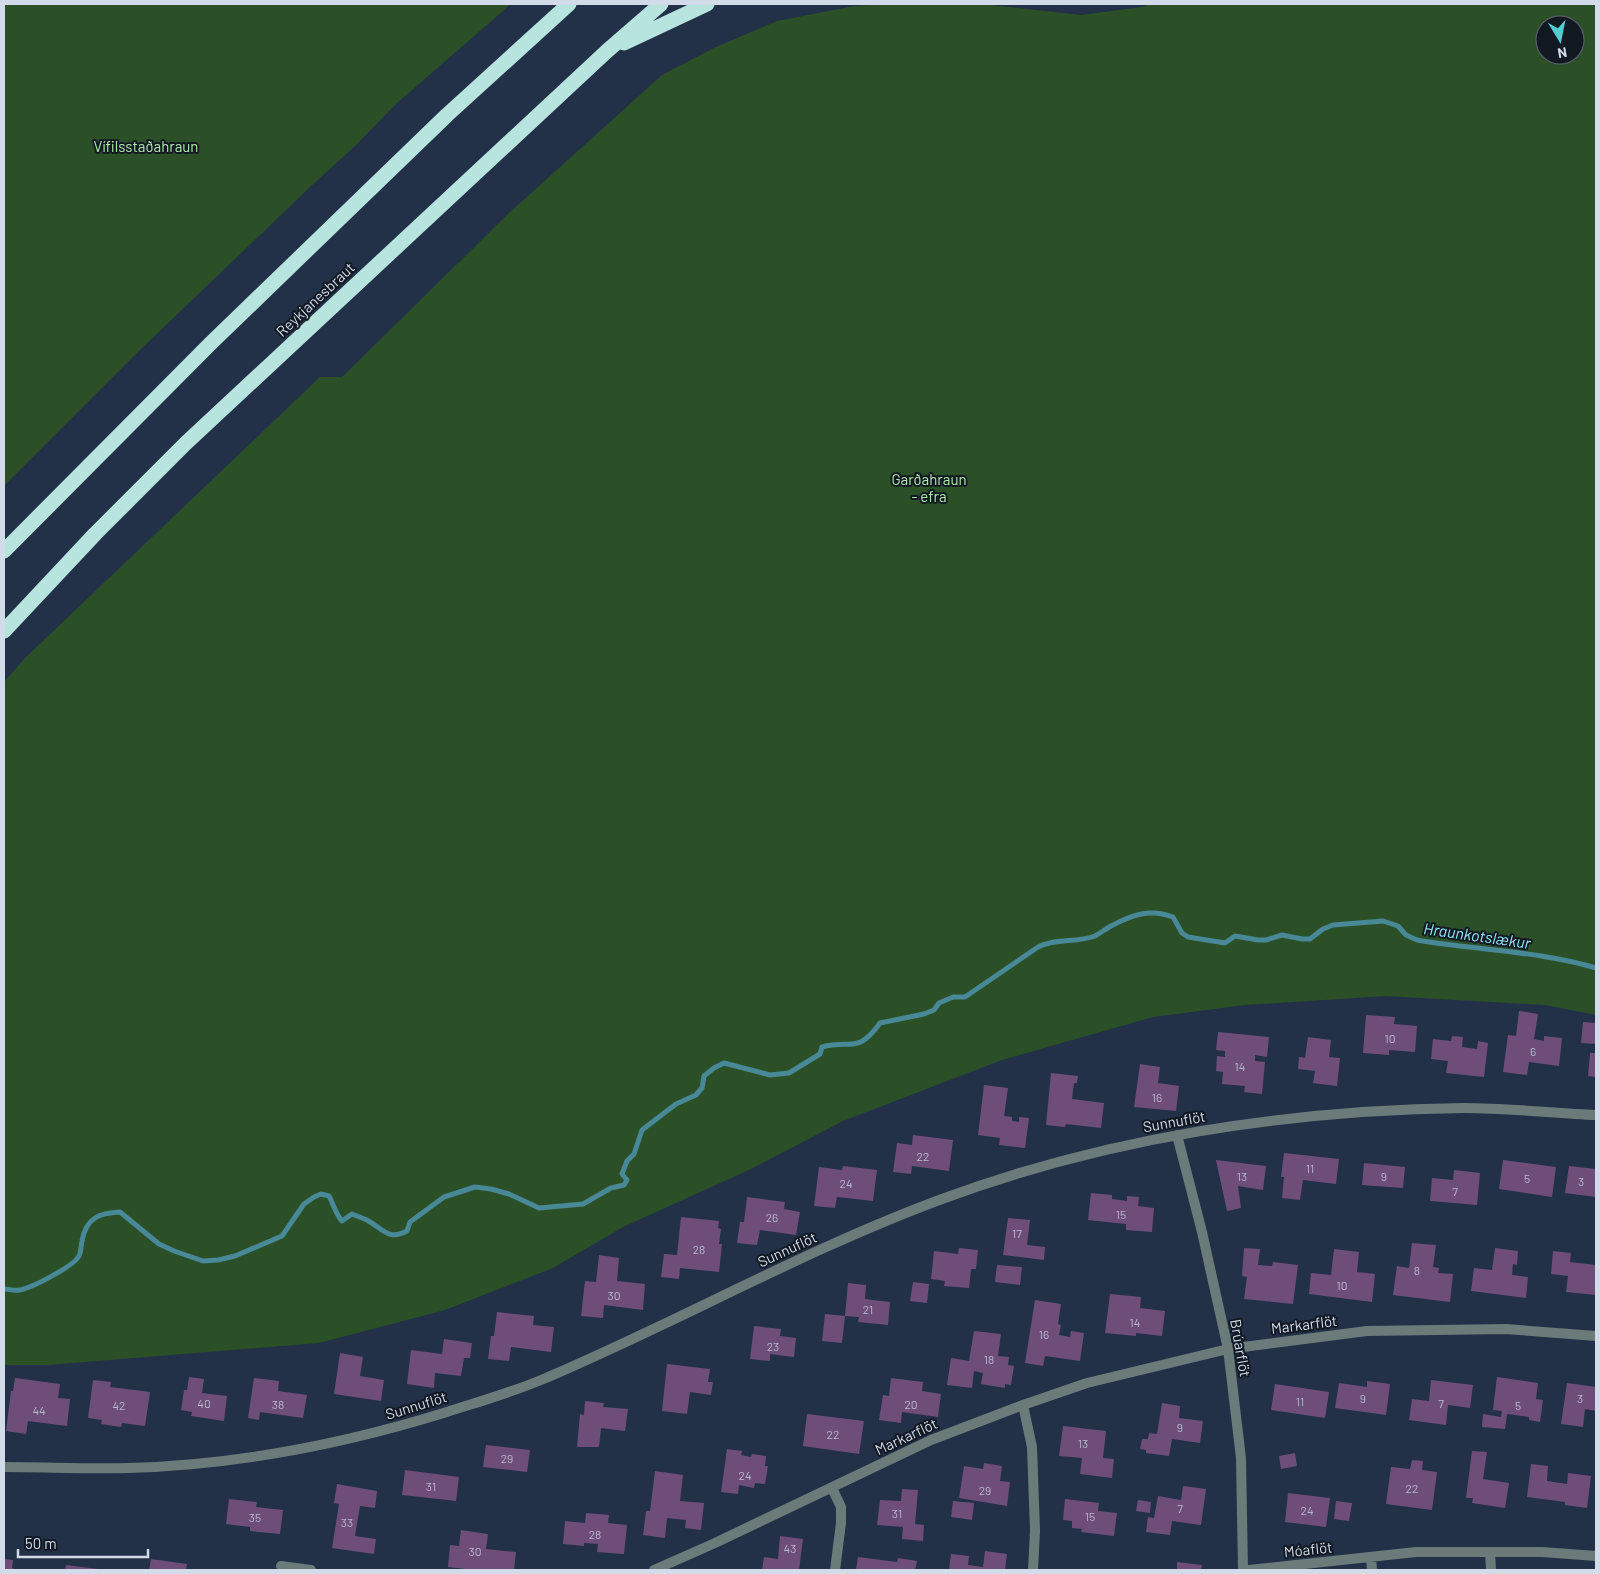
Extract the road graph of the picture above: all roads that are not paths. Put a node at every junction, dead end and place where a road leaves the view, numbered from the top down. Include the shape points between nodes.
1 (569, 4) edge
2 (662, 4) edge
3 (707, 4) edge
4 (607, 51) junction
5 (4, 551) edge
6 (4, 632) edge
7 (1596, 1115) edge
8 (1177, 1135) junction
9 (1596, 1336) edge
10 (1228, 1349) junction
11 (1023, 1405) junction
12 (4, 1467) edge
13 (832, 1488) junction
14 (1490, 1552) junction
15 (1596, 1556) edge
16 (1371, 1557) junction
17 (281, 1566) dead end
18 (311, 1570) edge
19 (654, 1570) edge
20 (835, 1570) edge
21 (1033, 1570) edge
22 (1243, 1570) edge
23 (1249, 1570) edge
24 (1372, 1570) edge
25 (1491, 1570) edge

1 - 5 highway via 432,129 211,343
2 - 4 highway, Reykjanesbraut
3 - 4 highway
4 - 6 highway, Reykjanesbraut via 186,444 95,534
7 - 8 street, Sunnuflöt via 1468,1108 1399,1110 1288,1119
8 - 10 street, Brúarflöt
8 - 12 street, Sunnuflöt via 1089,1154 943,1199 829,1246 538,1381 399,1427 308,1448 231,1460 130,1468
9 - 10 street, Markarflöt via 1506,1329 1367,1331
10 - 11 street, Markarflöt via 1087,1383
10 - 22 street, Brúarflöt via 1241,1458
11 - 13 street, Markarflöt via 931,1440
11 - 21 street via 1032,1447
13 - 19 street, Markarflöt
13 - 20 street via 841,1507
14 - 15 street, Móaflöt
14 - 16 street, Móaflöt via 1416,1552
14 - 25 street
16 - 23 street, Móaflöt
16 - 24 street
17 - 18 street

